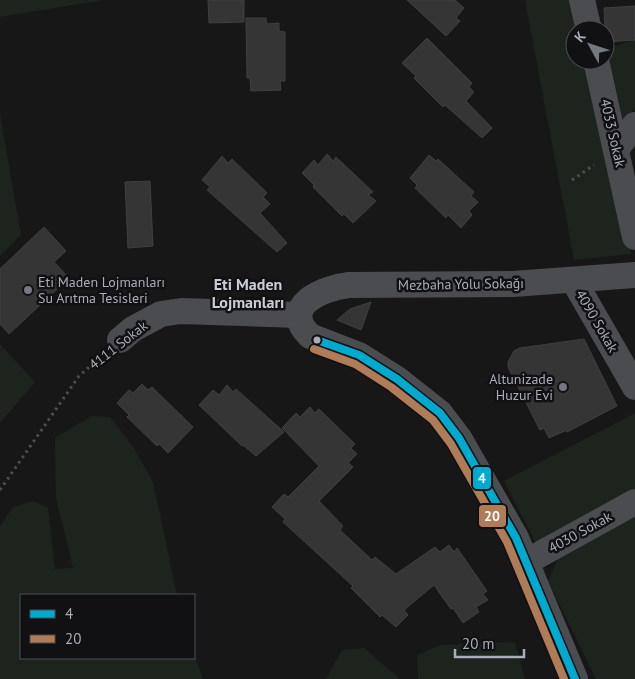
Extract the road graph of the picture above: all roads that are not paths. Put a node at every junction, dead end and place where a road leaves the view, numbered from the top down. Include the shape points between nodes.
1 (582, 0) edge
2 (587, 20) edge
3 (598, 70) edge
4 (635, 125) edge
5 (617, 148) junction
6 (635, 236) edge
7 (635, 275) edge
8 (574, 281) junction
9 (299, 315) junction
10 (120, 340) road end
11 (635, 388) edge
12 (635, 502) edge
13 (526, 562) junction
14 (575, 679) edge

1 - 2 street
3 - 5 street, 4033 Sokak
4 - 5 street
5 - 6 street, 4033 Sokak
7 - 8 street, Mezbaha Yolu Sokağı
8 - 9 street, Mezbaha Yolu Sokağı via 344,286 317,295 300,308
8 - 11 street, 4090 Sokak
9 - 10 street, 4111 Sokak via 181,311 161,314
9 - 13 street via 304,330 310,336 359,355 397,379 440,413 459,438 516,538
12 - 13 street, 4030 Sokak
13 - 14 street

